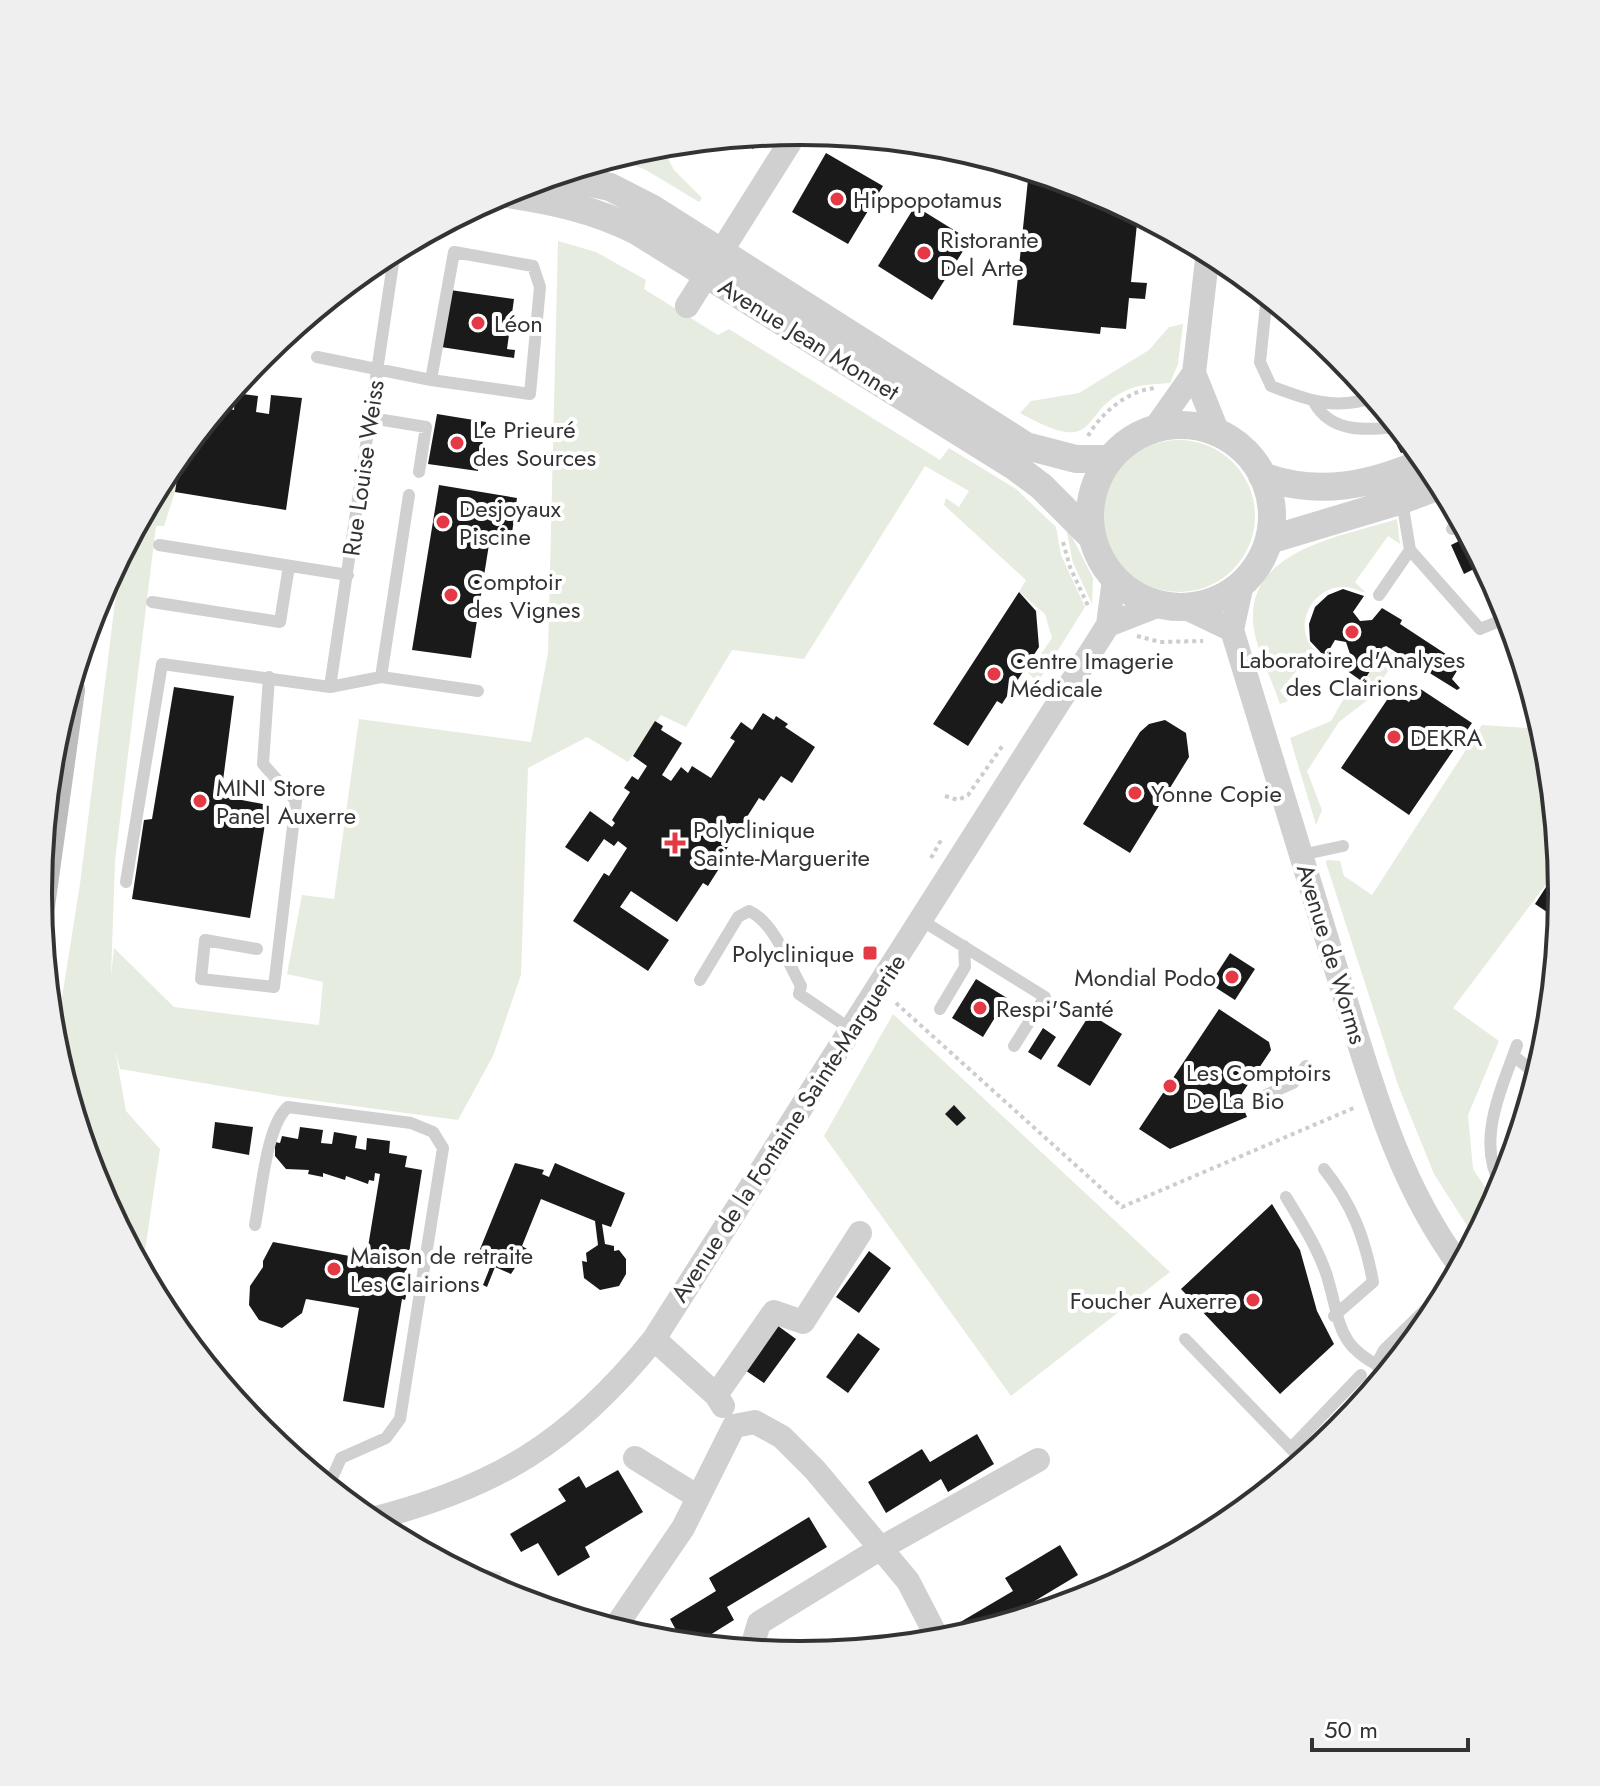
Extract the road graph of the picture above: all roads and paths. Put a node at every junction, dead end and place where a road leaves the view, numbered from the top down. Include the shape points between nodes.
1 (788, 146) edge
2 (576, 180) edge
3 (524, 198) edge
4 (712, 263) junction
5 (1206, 265) edge
6 (393, 266) edge
7 (687, 306) dead end
8 (1266, 309) edge
9 (317, 357) dead end
10 (378, 368) junction
11 (1194, 373) junction
12 (431, 380) junction
13 (1160, 388) dead end
14 (1363, 401) edge
15 (1315, 404) junction
16 (371, 418) junction
17 (1156, 427) junction
18 (1386, 429) edge
19 (1218, 433) junction
20 (1083, 445) dead end
21 (1110, 459) junction
22 (1413, 466) edge
23 (419, 472) dead end
24 (1262, 476) junction
25 (1430, 490) edge
26 (409, 495) dead end
27 (1402, 500) junction
28 (1061, 532) dead end
29 (1091, 536) junction
30 (1269, 540) junction
31 (159, 545) dead end
32 (1410, 550) junction
33 (289, 566) junction
34 (348, 575) junction
35 (1114, 579) junction
36 (1242, 584) junction
37 (1379, 595) dead end
38 (152, 602) dead end
39 (1173, 607) junction
40 (1104, 619) junction
41 (1083, 620) dead end
42 (1497, 622) edge
43 (1221, 635) junction
44 (269, 677) junction
45 (381, 677) junction
46 (330, 687) junction
47 (478, 691) dead end
48 (1004, 744) dead end
49 (945, 796) dead end
50 (1343, 846) dead end
51 (1301, 855) junction
52 (126, 882) dead end
53 (921, 920) junction
54 (964, 946) junction
55 (257, 949) dead end
56 (700, 980) dead end
57 (903, 992) dead end
58 (940, 1009) dead end
59 (852, 1030) junction
60 (1014, 1046) dead end
61 (1528, 1065) edge
62 (1306, 1066) dead end
63 (1257, 1099) dead end
64 (1361, 1105) dead end
65 (1324, 1169) dead end
66 (1494, 1170) edge
67 (1286, 1197) dead end
68 (255, 1225) dead end
69 (860, 1233) dead end
70 (1454, 1256) edge
71 (1334, 1316) junction
72 (1412, 1323) edge
73 (654, 1339) junction
74 (1185, 1339) dead end
75 (1376, 1365) joint
76 (1361, 1375) dead end
77 (716, 1395) junction
78 (734, 1426) junction
79 (1291, 1448) junction
80 (1295, 1453) edge
81 (635, 1458) dead end
82 (1038, 1460) dead end
83 (333, 1476) edge
84 (698, 1497) junction
85 (385, 1516) edge
86 (881, 1548) junction
87 (621, 1619) edge
88 (933, 1629) edge
89 (754, 1639) edge

1 - 4 street
2 - 4 street, Avenue Jean Monnet via 610,187 653,209
3 - 4 street, Avenue Jean Monnet via 606,216
4 - 7 street
4 - 21 street, Avenue Jean Monnet via 1026,446 1076,459
4 - 29 street, Avenue Jean Monnet via 1014,466
5 - 11 street
6 - 10 lane, Rue Louise Weiss
8 - 15 lane via 1260,362 1271,386
9 - 10 lane
10 - 12 lane
10 - 16 lane, Rue Louise Weiss
11 - 17 street
11 - 19 street
12 - 12 lane via 530,394 540,287 533,266 454,252
13 - 20 path via 1129,397 1110,410
14 - 15 lane
15 - 18 lane via 1329,421 1363,431
16 - 23 lane via 426,427
16 - 34 lane, Rue Louise Weiss
17 - 19 street via 1187,425
17 - 21 street
19 - 24 street
21 - 29 street via 1096,482
22 - 24 street via 1354,487 1302,487
24 - 30 street via 1272,519
25 - 27 street
26 - 45 lane
27 - 30 street
27 - 32 lane
28 - 40 path via 1070,567
29 - 35 street
30 - 36 street via 1259,564
31 - 33 lane
32 - 37 lane
32 - 42 lane via 1480,629
33 - 34 lane
33 - 38 lane via 280,622
34 - 46 lane, Rue Louise Weiss
35 - 39 street
35 - 40 street, Avenue de la Fontaine Sainte-Marguerite
36 - 39 street via 1216,601
36 - 43 street, Avenue de Worms
39 - 40 street
39 - 43 street
40 - 41 path
40 - 43 path via 1160,642
40 - 53 street, Avenue de la Fontaine Sainte-Marguerite
43 - 51 street, Avenue de Worms
44 - 46 lane
44 - 52 lane via 162,664
44 - 55 lane via 263,764 296,801 274,987 201,979 205,940
45 - 46 lane
45 - 47 lane
48 - 49 path via 968,795 958,800
50 - 51 lane
51 - 70 street, Avenue de Worms via 1397,1155
53 - 54 lane
53 - 59 street, Avenue de la Fontaine Sainte-Marguerite
54 - 58 lane via 965,967
54 - 60 lane via 1045,997
56 - 59 lane via 738,917 749,911 769,930 801,986 799,994
57 - 64 path via 895,1004 1122,1207
59 - 73 street, Avenue de la Fontaine Sainte-Marguerite
61 - 66 lane via 1515,1050 1493,1116 1489,1146
62 - 63 lane via 1293,1083
65 - 71 lane via 1351,1209 1373,1282
67 - 71 lane via 1327,1276
68 - 83 lane via 279,1115 288,1107 411,1123 433,1132 443,1148 400,1419 386,1438 341,1458
69 - 77 street via 803,1322 774,1312
71 - 75 lane via 1350,1346
72 - 75 lane
73 - 77 street
73 - 85 street, Avenue de la Fontaine Sainte-Marguerite via 589,1409 506,1471 443,1500
74 - 79 lane
76 - 79 lane
77 - 78 street
78 - 84 street
78 - 86 street via 755,1422 782,1437
79 - 80 lane
81 - 84 street
82 - 86 street
84 - 87 street
86 - 88 street via 908,1581
86 - 89 street via 759,1623

